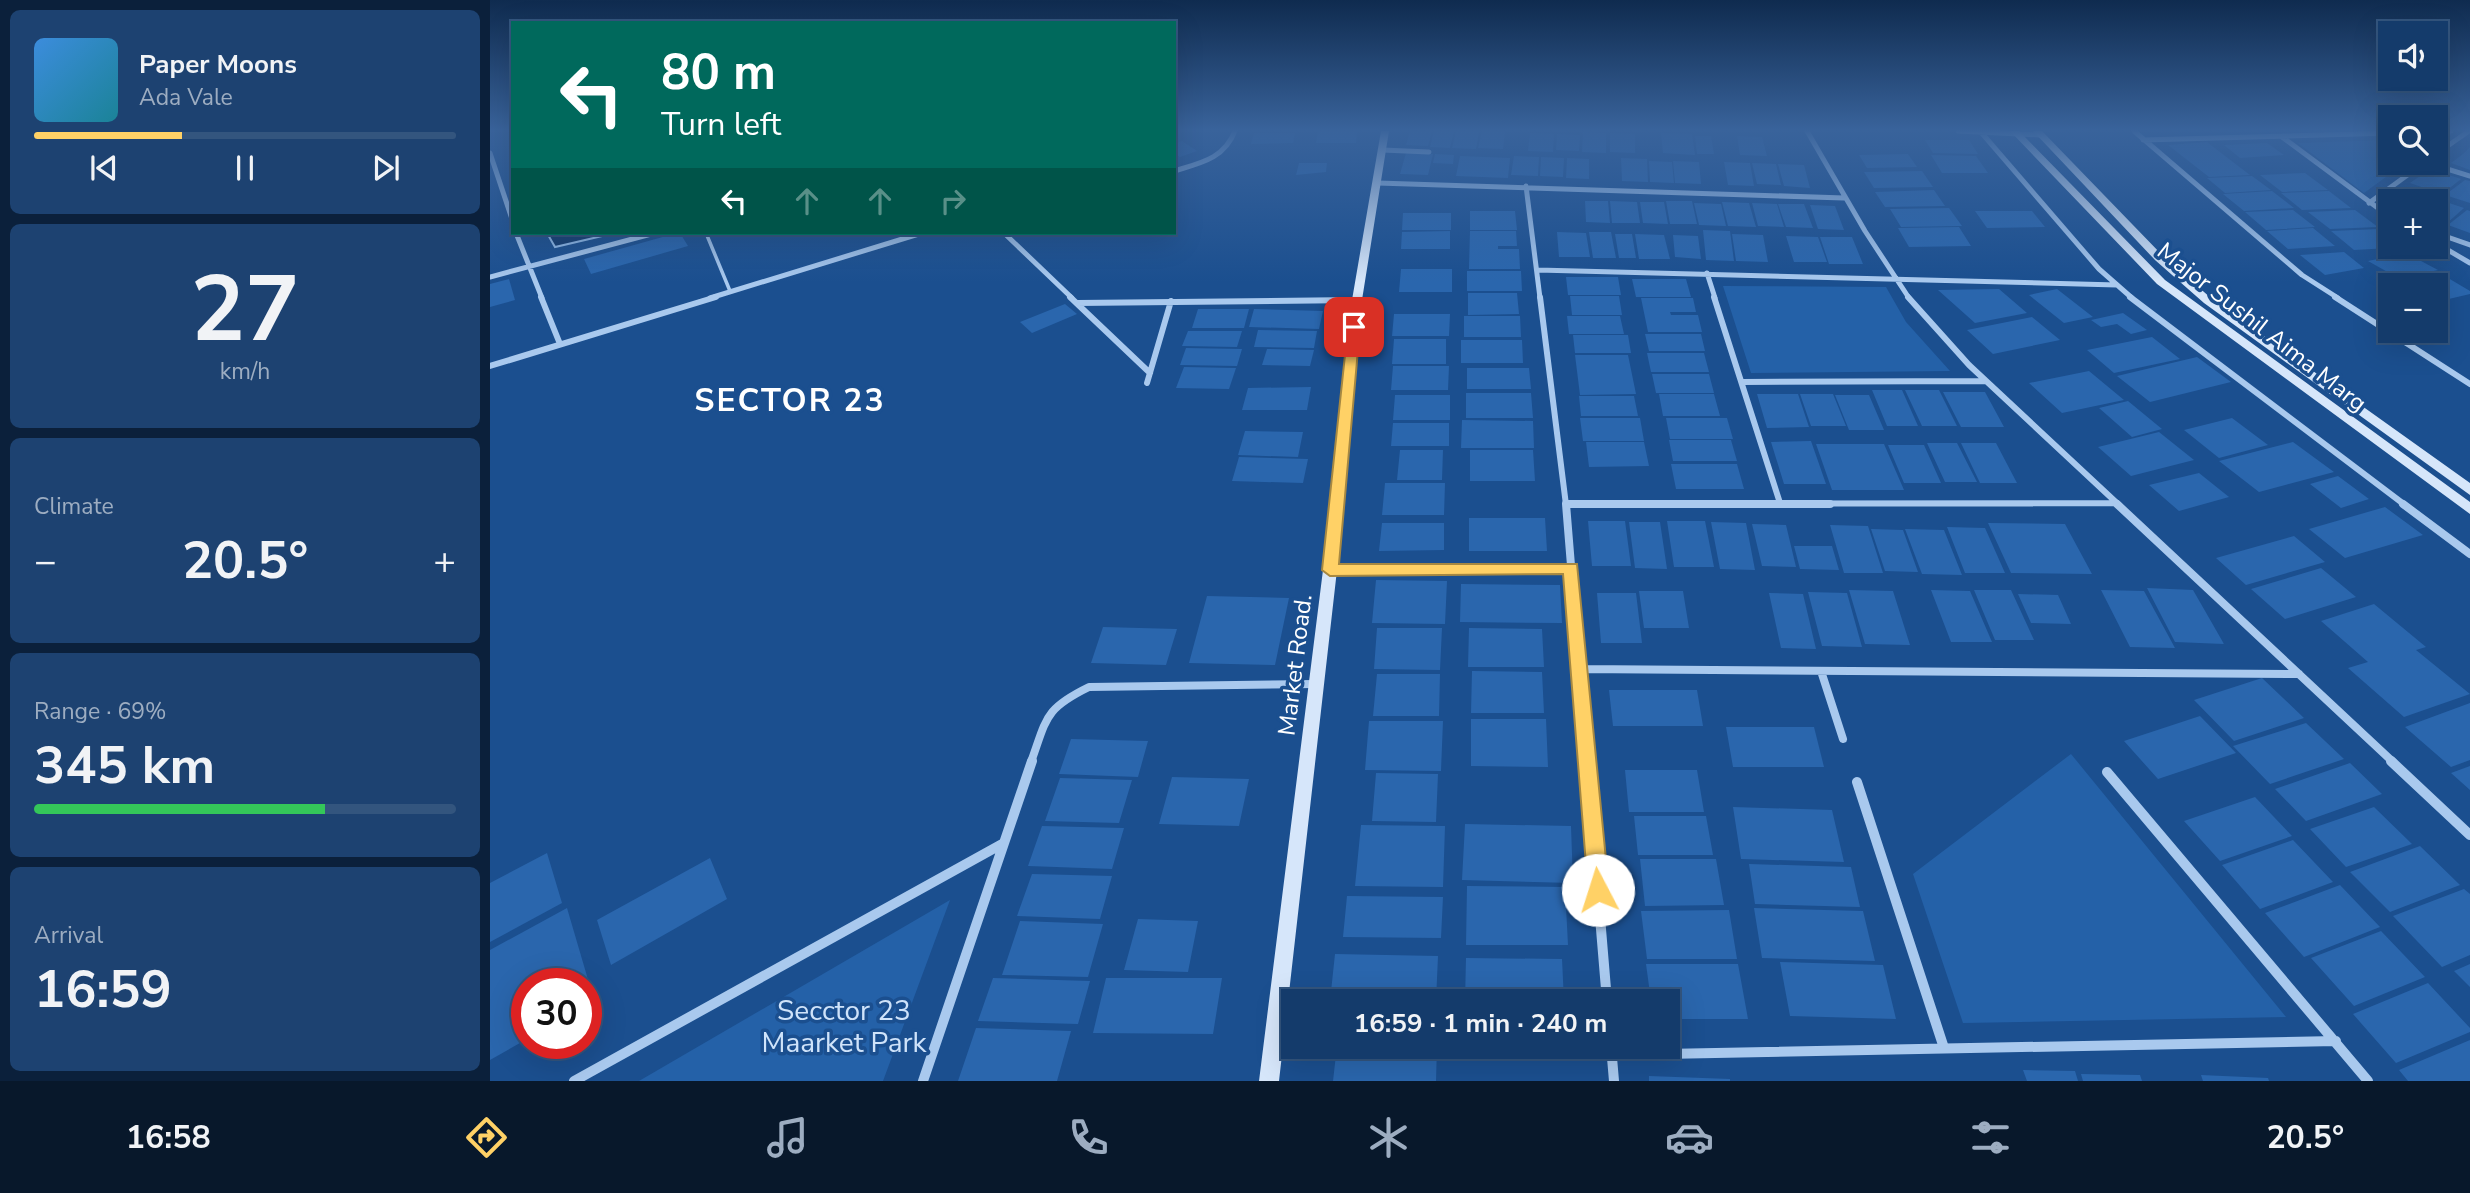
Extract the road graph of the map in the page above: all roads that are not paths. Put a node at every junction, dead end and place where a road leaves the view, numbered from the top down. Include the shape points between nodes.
1 (499, 181) edge
2 (1835, 181) edge
3 (2024, 181) edge
4 (2063, 181) edge
5 (2086, 181) edge
6 (2192, 181) edge
7 (2341, 181) edge
8 (2400, 181) edge
9 (1378, 183) joint
10 (1526, 186) junction
11 (1844, 198) junction
12 (2369, 203) junction
13 (2378, 209) edge
14 (511, 216) edge
15 (517, 235) edge
16 (648, 235) edge
17 (707, 235) edge
18 (915, 235) edge
19 (1005, 235) edge
20 (2448, 237) edge
21 (2470, 245) edge
22 (2448, 250) edge
23 (2470, 263) edge
24 (528, 267) junction
25 (1538, 270) junction
26 (1707, 273) junction
27 (490, 277) edge
28 (1896, 278) junction
29 (2117, 285) junction
30 (730, 291) junction
31 (1357, 300) junction
32 (1171, 301) junction
33 (1077, 303) junction
34 (560, 344) junction
35 (490, 366) edge
36 (1150, 373) junction
37 (1987, 381) junction
38 (1742, 382) junction
39 (1147, 383) dead end
40 (2470, 384) edge
41 (2470, 490) edge
42 (1780, 503) junction
43 (2116, 503) junction
44 (1566, 504) junction
45 (2470, 509) edge
46 (2470, 554) edge
47 (1571, 568) junction
48 (1330, 570) junction
49 (1580, 669) junction
50 (1821, 671) junction
51 (2299, 674) junction
52 (1316, 684) junction
53 (1843, 739) dead end
54 (2107, 772) dead end
55 (1857, 782) dead end
56 (2470, 835) edge
57 (1002, 844) junction
58 (1606, 989) edge
59 (2336, 1041) junction
60 (1944, 1048) junction
61 (1680, 1050) edge
62 (1613, 1059) edge
63 (574, 1081) edge
64 (923, 1081) edge
65 (1269, 1081) edge
66 (1614, 1081) edge
67 (2368, 1081) edge

1 - 14 street
2 - 11 street
3 - 29 street
4 - 45 street, Major Sushil Aima Marg via 2161,282
5 - 41 street, Major Sushil Aima Marg via 2208,301
6 - 40 street via 2302,275
7 - 12 street
8 - 12 street
9 - 10 street
9 - 31 street, Market Road.
10 - 11 street
10 - 25 street
11 - 28 street
12 - 13 street
15 - 24 street
16 - 24 street
17 - 30 lane
18 - 30 street
19 - 33 street
20 - 21 street
22 - 23 street
24 - 27 street
24 - 34 street
25 - 26 street
25 - 44 street
26 - 28 street
26 - 38 street
28 - 29 street
28 - 37 street via 1927,320
29 - 46 street
30 - 34 street
31 - 32 street
31 - 48 street, Market Road.
32 - 33 street
32 - 36 street
33 - 36 street
34 - 35 street
36 - 39 street
37 - 38 street
37 - 43 street
38 - 42 street
42 - 43 street
42 - 44 street
43 - 51 street
44 - 47 street
47 - 48 street
47 - 49 street
48 - 52 street, Market Road.
49 - 50 street
49 - 58 street
50 - 51 street
50 - 53 street
51 - 56 street
52 - 57 street via 1089,687 1068,697 1050,711
52 - 65 street, Market Road.
54 - 59 street
55 - 60 street
57 - 63 street
57 - 64 street
59 - 60 street
59 - 67 street
60 - 61 street
62 - 66 street

